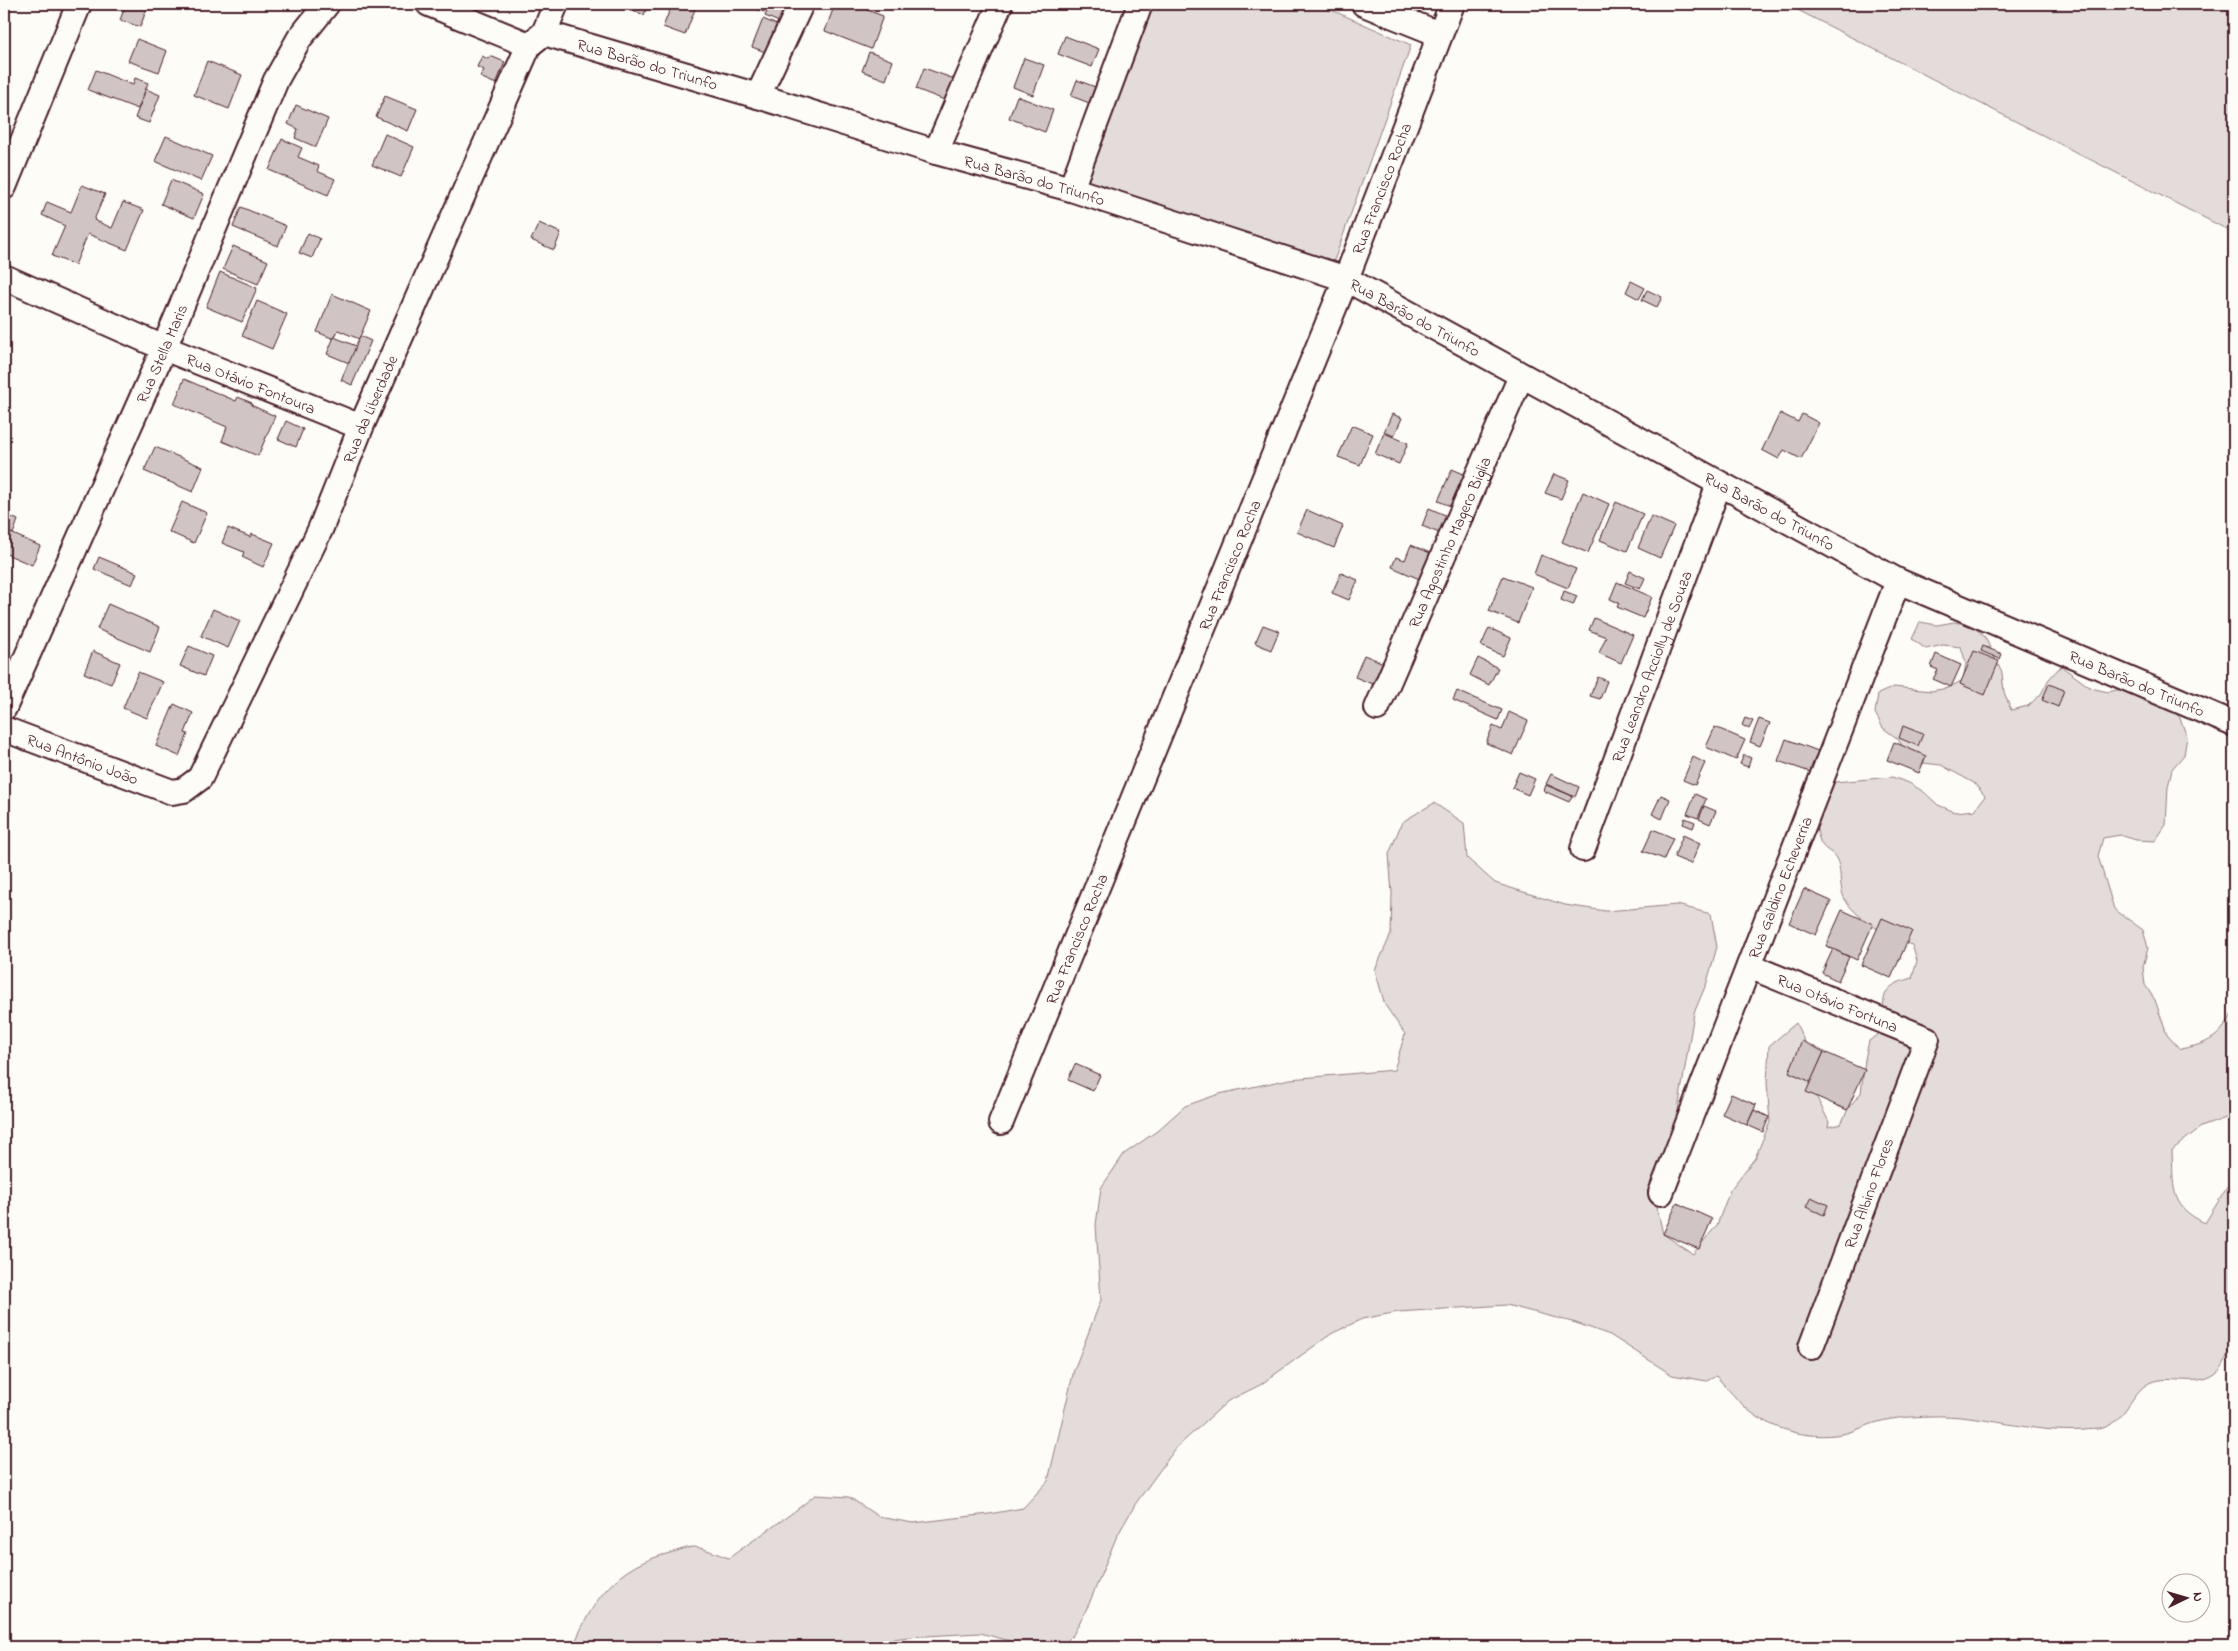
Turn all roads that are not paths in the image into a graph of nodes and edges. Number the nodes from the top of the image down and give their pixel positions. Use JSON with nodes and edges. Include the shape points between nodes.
{"nodes":[{"id":1,"x":79,"y":4,"type":"edge"},
{"id":2,"x":327,"y":4,"type":"edge"},
{"id":3,"x":429,"y":4,"type":"edge"},
{"id":4,"x":556,"y":4,"type":"edge"},
{"id":5,"x":801,"y":4,"type":"edge"},
{"id":6,"x":1000,"y":4,"type":"edge"},
{"id":7,"x":1140,"y":4,"type":"edge"},
{"id":8,"x":1364,"y":4,"type":"edge"},
{"id":9,"x":1452,"y":4,"type":"edge"},
{"id":10,"x":1439,"y":34,"type":"junction"},
{"id":11,"x":537,"y":39,"type":"junction"},
{"id":12,"x":758,"y":96,"type":"junction"},
{"id":13,"x":936,"y":152,"type":"junction"},
{"id":14,"x":4,"y":187,"type":"edge"},
{"id":15,"x":1071,"y":189,"type":"junction"},
{"id":16,"x":4,"y":277,"type":"edge"},
{"id":17,"x":1346,"y":279,"type":"junction"},
{"id":18,"x":164,"y":348,"type":"junction"},
{"id":19,"x":1521,"y":376,"type":"junction"},
{"id":20,"x":362,"y":428,"type":"junction"},
{"id":21,"x":1719,"y":484,"type":"junction"},
{"id":22,"x":1898,"y":581,"type":"junction"},
{"id":23,"x":4,"y":708,"type":"edge"},
{"id":24,"x":1377,"y":708,"type":"dead end"},
{"id":25,"x":2234,"y":724,"type":"edge"},
{"id":26,"x":4,"y":729,"type":"edge"},
{"id":27,"x":161,"y":789,"type":"joint"},
{"id":28,"x":1583,"y":849,"type":"dead end"},
{"id":29,"x":1749,"y":966,"type":"junction"},
{"id":30,"x":1927,"y":1039,"type":"joint"},
{"id":31,"x":1001,"y":1122,"type":"dead end"},
{"id":32,"x":1661,"y":1194,"type":"dead end"},
{"id":33,"x":1811,"y":1347,"type":"dead end"}],
"edges":[{"from":1,"to":14,"type":"street"},
{"from":2,"to":18,"type":"street","name":"Rua Stella Maris","via":[[299,39],[276,80]]},
{"from":3,"to":11,"type":"street","name":"Rua Barão do Triunfo"},
{"from":4,"to":11,"type":"street","name":"Rua da Liberdade"},
{"from":5,"to":12,"type":"street"},
{"from":6,"to":13,"type":"street"},
{"from":7,"to":15,"type":"street"},
{"from":8,"to":10,"type":"street"},
{"from":9,"to":10,"type":"street","name":"Rua Francisco Rocha"},
{"from":10,"to":17,"type":"street","name":"Rua Francisco Rocha"},
{"from":11,"to":12,"type":"street","name":"Rua Barão do Triunfo"},
{"from":11,"to":20,"type":"street","name":"Rua da Liberdade"},
{"from":12,"to":13,"type":"street","name":"Rua Barão do Triunfo"},
{"from":13,"to":15,"type":"street","name":"Rua Barão do Triunfo"},
{"from":15,"to":17,"type":"street","name":"Rua Barão do Triunfo"},
{"from":16,"to":18,"type":"street","name":"Rua Otávio Fontoura"},
{"from":17,"to":19,"type":"street","name":"Rua Barão do Triunfo"},
{"from":17,"to":31,"type":"street","name":"Rua Francisco Rocha"},
{"from":18,"to":20,"type":"street","name":"Rua Otávio Fontoura"},
{"from":18,"to":23,"type":"street","name":"Rua Stella Maris"},
{"from":19,"to":21,"type":"street","name":"Rua Barão do Triunfo"},
{"from":19,"to":24,"type":"street","name":"Rua Agostinho Magero Biglia"},
{"from":20,"to":27,"type":"street","name":"Rua da Liberdade","via":[[320,530],[200,778],[184,790],[172,792]]},
{"from":21,"to":22,"type":"street","name":"Rua Barão do Triunfo"},
{"from":21,"to":28,"type":"street","name":"Rua Leandro Acciolly de Souza"},
{"from":22,"to":25,"type":"street","name":"Rua Barão do Triunfo"},
{"from":22,"to":29,"type":"street","name":"Rua Galdino Echeverria"},
{"from":26,"to":27,"type":"street","name":"Rua Antônio João"},
{"from":29,"to":30,"type":"street","name":"Rua Otávio Fortuna"},
{"from":29,"to":32,"type":"street","name":"Rua Galdino Echeverria"},
{"from":30,"to":33,"type":"street","name":"Rua Albino Flores"}]}
